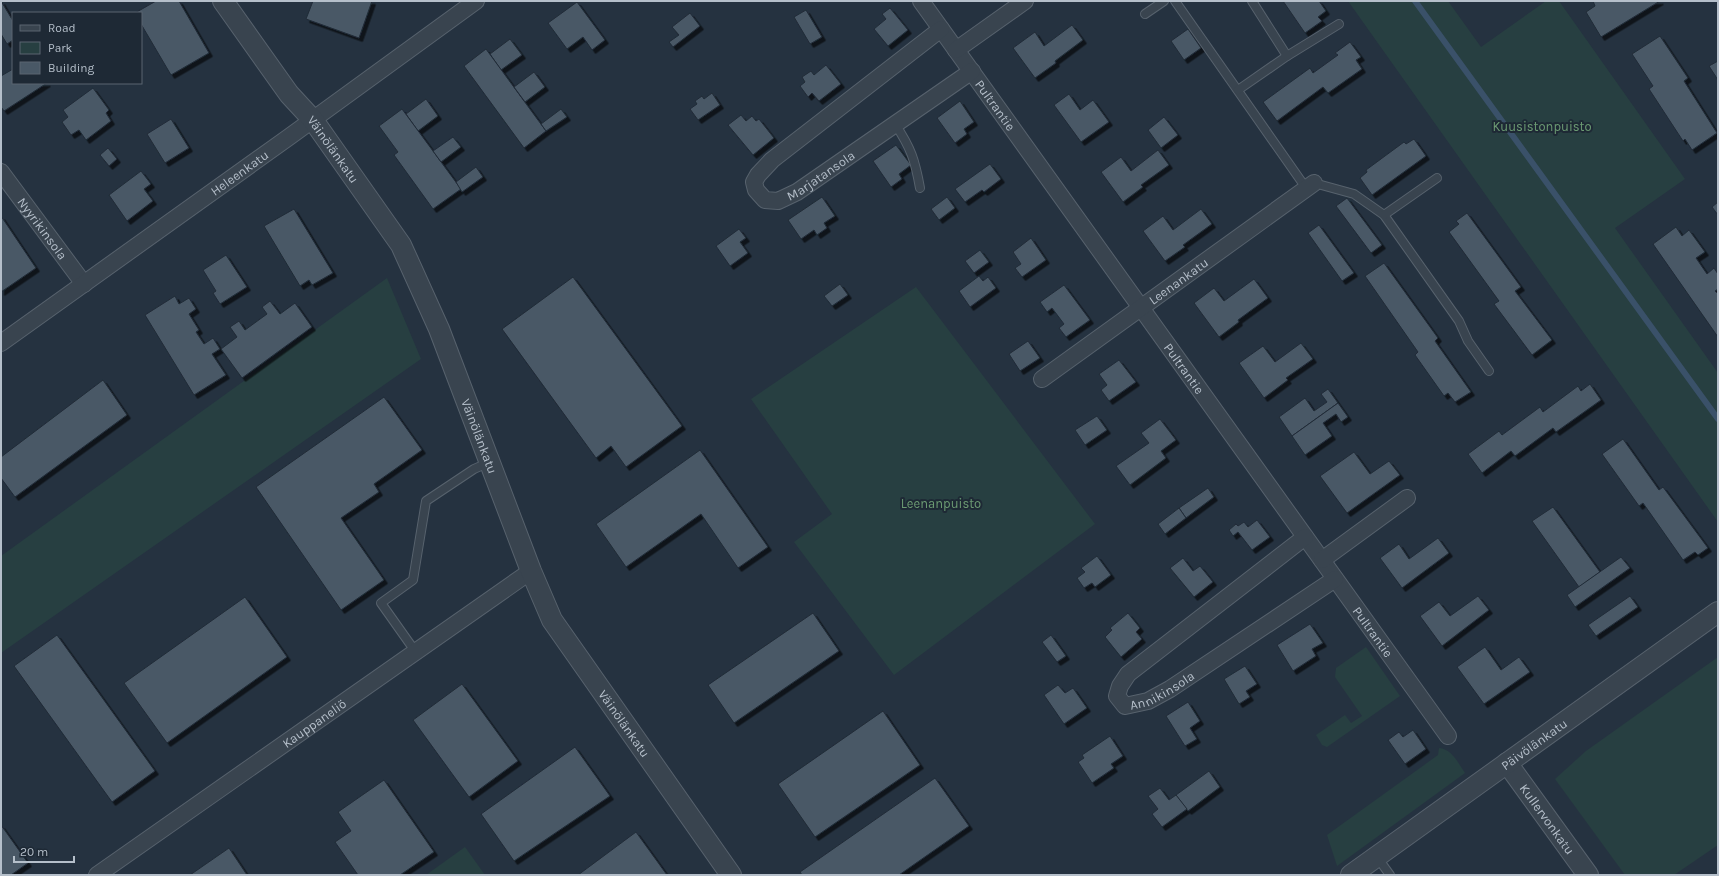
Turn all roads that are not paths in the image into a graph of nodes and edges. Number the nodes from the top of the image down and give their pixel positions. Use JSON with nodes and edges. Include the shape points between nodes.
{"nodes":[{"id":1,"x":223,"y":1,"type":"edge"},
{"id":2,"x":476,"y":1,"type":"edge"},
{"id":3,"x":922,"y":1,"type":"edge"},
{"id":4,"x":1025,"y":1,"type":"edge"},
{"id":5,"x":1164,"y":1,"type":"edge"},
{"id":6,"x":1175,"y":1,"type":"edge"},
{"id":7,"x":1252,"y":1,"type":"edge"},
{"id":8,"x":1145,"y":14,"type":"dead end"},
{"id":9,"x":1339,"y":24,"type":"dead end"},
{"id":10,"x":941,"y":29,"type":"junction"},
{"id":11,"x":956,"y":50,"type":"junction"},
{"id":12,"x":1287,"y":56,"type":"junction"},
{"id":13,"x":972,"y":71,"type":"junction"},
{"id":14,"x":1238,"y":90,"type":"junction"},
{"id":15,"x":313,"y":120,"type":"junction"},
{"id":16,"x":895,"y":124,"type":"junction"},
{"id":17,"x":1,"y":172,"type":"edge"},
{"id":18,"x":1437,"y":178,"type":"dead end"},
{"id":19,"x":1310,"y":185,"type":"junction"},
{"id":20,"x":920,"y":188,"type":"dead end"},
{"id":21,"x":1384,"y":215,"type":"junction"},
{"id":22,"x":84,"y":284,"type":"junction"},
{"id":23,"x":1141,"y":307,"type":"junction"},
{"id":24,"x":1,"y":343,"type":"edge"},
{"id":25,"x":1489,"y":371,"type":"dead end"},
{"id":26,"x":1042,"y":379,"type":"dead end"},
{"id":27,"x":490,"y":462,"type":"junction"},
{"id":28,"x":1407,"y":498,"type":"dead end"},
{"id":29,"x":1305,"y":537,"type":"junction"},
{"id":30,"x":1322,"y":560,"type":"junction"},
{"id":31,"x":531,"y":571,"type":"junction"},
{"id":32,"x":1335,"y":579,"type":"junction"},
{"id":33,"x":1718,"y":612,"type":"edge"},
{"id":34,"x":415,"y":651,"type":"junction"},
{"id":35,"x":1448,"y":736,"type":"dead end"},
{"id":36,"x":1507,"y":763,"type":"junction"},
{"id":37,"x":1377,"y":856,"type":"junction"},
{"id":38,"x":97,"y":875,"type":"edge"},
{"id":39,"x":731,"y":875,"type":"edge"},
{"id":40,"x":1351,"y":875,"type":"edge"},
{"id":41,"x":1390,"y":875,"type":"edge"},
{"id":42,"x":1588,"y":875,"type":"edge"}],
"edges":[{"from":1,"to":15,"type":"street","name":"Väinölänkatu","via":[[290,94]]},
{"from":2,"to":15,"type":"street","name":"Heleenkatu"},
{"from":3,"to":10,"type":"street","name":"Pultrantie"},
{"from":4,"to":11,"type":"street"},
{"from":5,"to":8,"type":"lane"},
{"from":6,"to":14,"type":"lane"},
{"from":7,"to":12,"type":"lane"},
{"from":9,"to":12,"type":"lane"},
{"from":10,"to":11,"type":"street","name":"Pultrantie"},
{"from":10,"to":16,"type":"street","name":"Marjatansola","via":[[772,160],[754,182],[756,190],[765,200],[778,201],[797,192]]},
{"from":11,"to":13,"type":"street","name":"Pultrantie"},
{"from":12,"to":14,"type":"lane"},
{"from":13,"to":16,"type":"street","name":"Marjatansola"},
{"from":13,"to":23,"type":"street","name":"Pultrantie"},
{"from":14,"to":19,"type":"lane"},
{"from":15,"to":22,"type":"street","name":"Heleenkatu"},
{"from":15,"to":27,"type":"street","name":"Väinölänkatu","via":[[400,245],[439,330]]},
{"from":16,"to":20,"type":"lane","via":[[916,162]]},
{"from":17,"to":22,"type":"street","name":"Nyyrikinsola"},
{"from":18,"to":21,"type":"lane"},
{"from":19,"to":21,"type":"lane","via":[[1354,194]]},
{"from":19,"to":23,"type":"street","name":"Leenankatu"},
{"from":21,"to":25,"type":"lane","via":[[1459,321],[1468,341]]},
{"from":22,"to":24,"type":"street","name":"Heleenkatu"},
{"from":23,"to":26,"type":"street","name":"Leenankatu"},
{"from":23,"to":29,"type":"street","name":"Pultrantie"},
{"from":27,"to":31,"type":"street","name":"Väinölänkatu"},
{"from":27,"to":34,"type":"lane","via":[[474,469],[426,501],[413,580],[381,603]]},
{"from":28,"to":30,"type":"street"},
{"from":29,"to":30,"type":"street","name":"Pultrantie"},
{"from":29,"to":32,"type":"street","name":"Annikinsola","via":[[1128,674],[1117,696],[1125,706],[1148,701]]},
{"from":30,"to":32,"type":"street","name":"Pultrantie"},
{"from":31,"to":34,"type":"street","name":"Kauppaneliö"},
{"from":31,"to":39,"type":"street","name":"Väinölänkatu","via":[[552,620]]},
{"from":32,"to":35,"type":"street","name":"Pultrantie"},
{"from":33,"to":36,"type":"street","name":"Päivölänkatu"},
{"from":34,"to":38,"type":"street","name":"Kauppaneliö"},
{"from":36,"to":37,"type":"street","name":"Päivölänkatu"},
{"from":36,"to":42,"type":"street","name":"Kullervonkatu"},
{"from":37,"to":40,"type":"street","name":"Päivölänkatu"},
{"from":37,"to":41,"type":"lane"}]}
